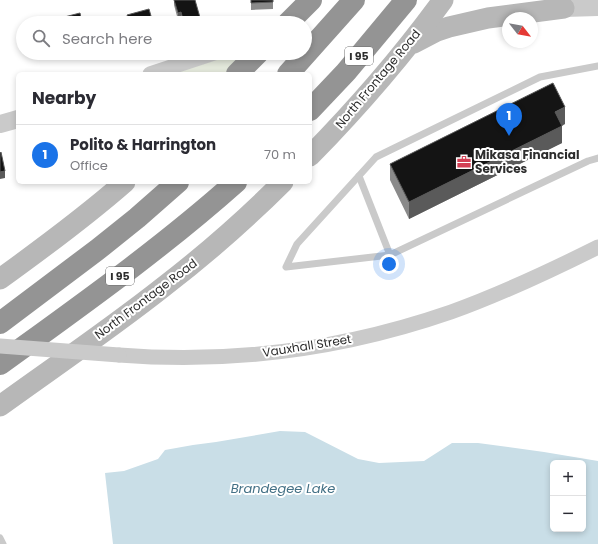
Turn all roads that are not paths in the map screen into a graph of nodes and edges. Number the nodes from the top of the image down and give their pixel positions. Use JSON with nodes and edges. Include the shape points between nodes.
{"nodes":[{"id":1,"x":311,"y":0,"type":"edge"},
{"id":2,"x":354,"y":0,"type":"edge"},
{"id":3,"x":406,"y":0,"type":"edge"},
{"id":4,"x":443,"y":0,"type":"edge"},
{"id":5,"x":556,"y":4,"type":"edge"},
{"id":6,"x":598,"y":7,"type":"edge"},
{"id":7,"x":295,"y":16,"type":"edge"},
{"id":8,"x":312,"y":47,"type":"edge"},
{"id":9,"x":406,"y":48,"type":"junction"},
{"id":10,"x":193,"y":60,"type":"edge"},
{"id":11,"x":251,"y":60,"type":"edge"},
{"id":12,"x":300,"y":60,"type":"edge"},
{"id":13,"x":598,"y":66,"type":"edge"},
{"id":14,"x":156,"y":72,"type":"edge"},
{"id":15,"x":239,"y":72,"type":"edge"},
{"id":16,"x":290,"y":72,"type":"edge"},
{"id":17,"x":312,"y":108,"type":"edge"},
{"id":18,"x":16,"y":120,"type":"edge"},
{"id":19,"x":0,"y":124,"type":"edge"},
{"id":20,"x":312,"y":154,"type":"edge"},
{"id":21,"x":598,"y":158,"type":"edge"},
{"id":22,"x":359,"y":176,"type":"junction"},
{"id":23,"x":123,"y":184,"type":"edge"},
{"id":24,"x":176,"y":184,"type":"edge"},
{"id":25,"x":234,"y":184,"type":"edge"},
{"id":26,"x":281,"y":184,"type":"edge"},
{"id":27,"x":598,"y":247,"type":"edge"},
{"id":28,"x":390,"y":255,"type":"junction"},
{"id":29,"x":0,"y":279,"type":"edge"},
{"id":30,"x":0,"y":323,"type":"edge"},
{"id":31,"x":0,"y":346,"type":"edge"},
{"id":32,"x":0,"y":364,"type":"edge"},
{"id":33,"x":0,"y":406,"type":"edge"},
{"id":34,"x":0,"y":538,"type":"edge"},
{"id":35,"x":3,"y":544,"type":"edge"}],
"edges":[{"from":1,"to":7,"type":"highway"},
{"from":2,"to":8,"type":"highway"},
{"from":3,"to":17,"type":"highway","number":"I 95","via":[[346,72]]},
{"from":4,"to":9,"type":"main road","name":"North Frontage Road"},
{"from":5,"to":6,"type":"street"},
{"from":5,"to":9,"type":"main road","via":[[449,27],[426,36]]},
{"from":9,"to":20,"type":"main road","name":"North Frontage Road"},
{"from":10,"to":14,"type":"street"},
{"from":11,"to":15,"type":"highway"},
{"from":12,"to":16,"type":"highway"},
{"from":13,"to":22,"type":"lane","via":[[540,77],[376,157]]},
{"from":18,"to":19,"type":"street"},
{"from":21,"to":28,"type":"lane"},
{"from":22,"to":28,"type":"lane"},
{"from":22,"to":28,"type":"lane","via":[[297,244],[286,267]]},
{"from":23,"to":29,"type":"main road","via":[[75,224]]},
{"from":24,"to":30,"type":"highway","via":[[97,250]]},
{"from":25,"to":32,"type":"highway","number":"I 95","via":[[131,268]]},
{"from":26,"to":33,"type":"main road","name":"North Frontage Road","via":[[173,280]]},
{"from":27,"to":31,"type":"street","name":"Vauxhall Street","bridge":true,"via":[[475,303],[417,323],[298,350],[235,356],[168,357]]},
{"from":34,"to":35,"type":"lane"}]}
